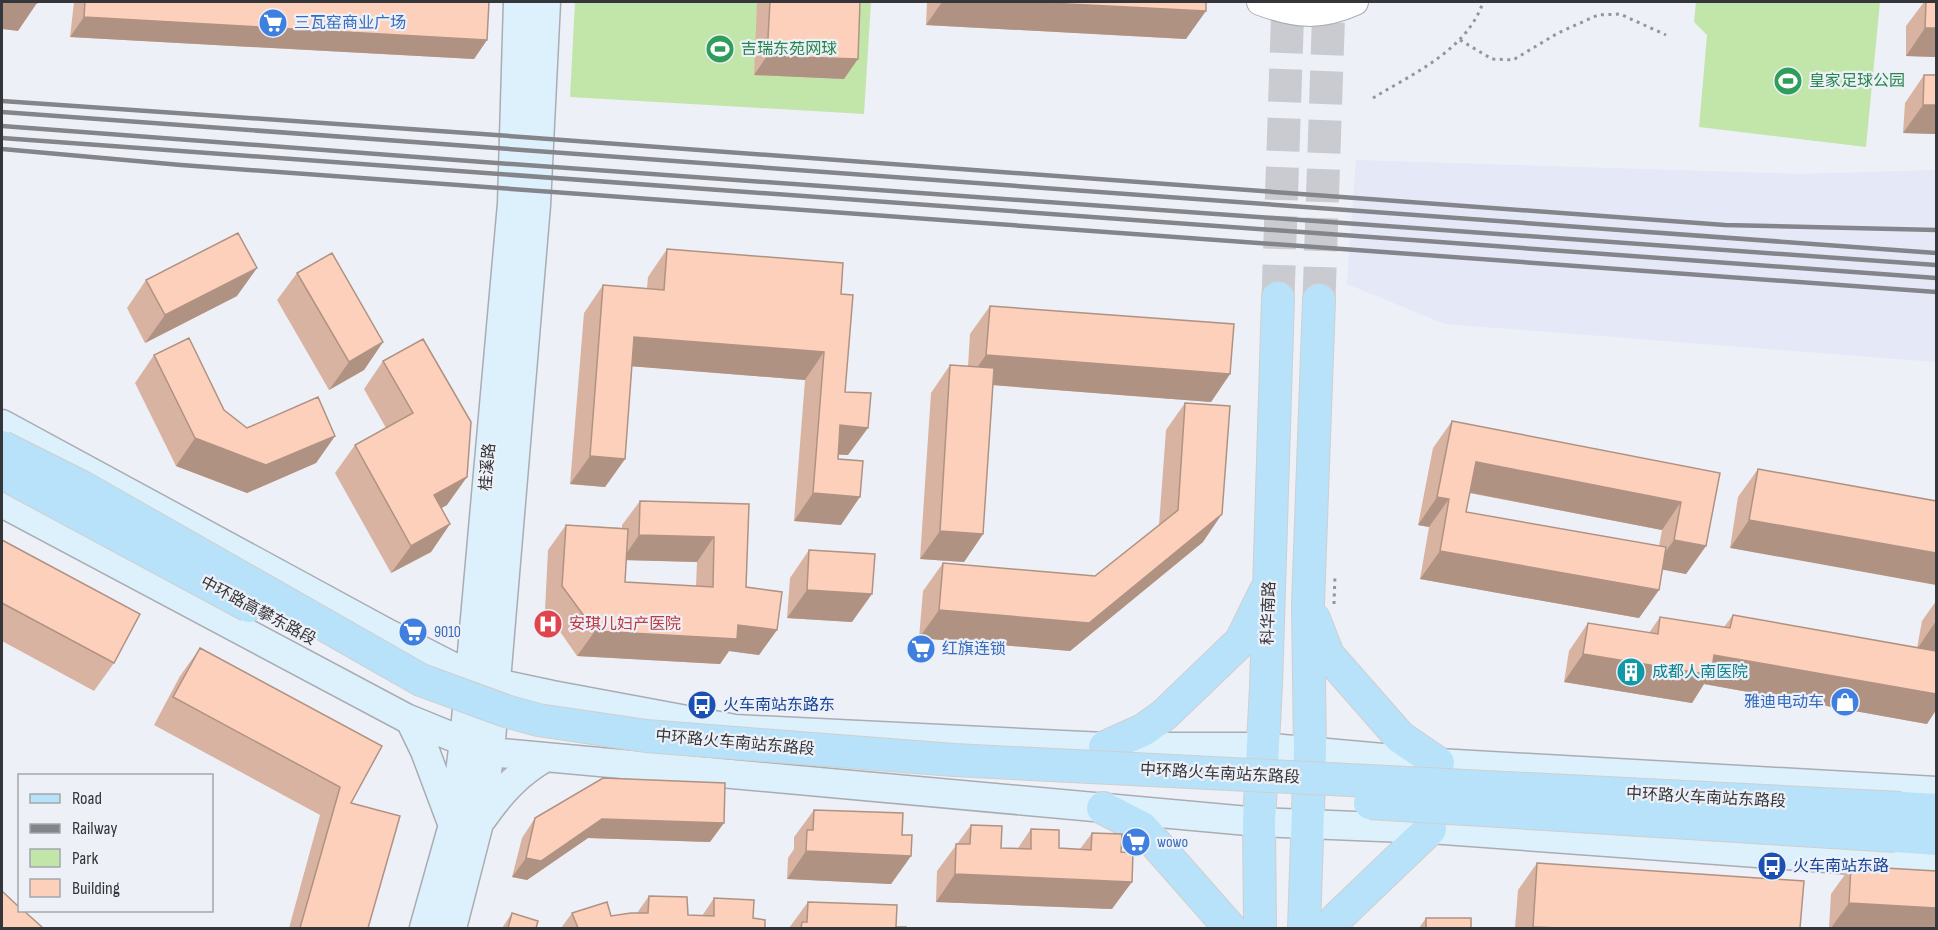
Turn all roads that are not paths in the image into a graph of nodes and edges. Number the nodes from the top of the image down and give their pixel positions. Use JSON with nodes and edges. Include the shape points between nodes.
{"nodes":[{"id":1,"x":518,"y":2,"type":"edge"},
{"id":2,"x":546,"y":2,"type":"edge"},
{"id":3,"x":1260,"y":2,"type":"edge"},
{"id":4,"x":1355,"y":2,"type":"edge"},
{"id":5,"x":1278,"y":298,"type":"tunnel mouth"},
{"id":6,"x":1319,"y":300,"type":"tunnel mouth"},
{"id":7,"x":2,"y":424,"type":"edge"},
{"id":8,"x":2,"y":447,"type":"edge"},
{"id":9,"x":2,"y":473,"type":"edge"},
{"id":10,"x":2,"y":503,"type":"edge"},
{"id":11,"x":1270,"y":580,"type":"junction"},
{"id":12,"x":1308,"y":604,"type":"junction"},
{"id":13,"x":469,"y":675,"type":"junction"},
{"id":14,"x":508,"y":710,"type":"junction"},
{"id":15,"x":410,"y":720,"type":"junction"},
{"id":16,"x":464,"y":742,"type":"junction"},
{"id":17,"x":1105,"y":747,"type":"junction"},
{"id":18,"x":1262,"y":747,"type":"junction"},
{"id":19,"x":1310,"y":751,"type":"junction"},
{"id":20,"x":490,"y":752,"type":"junction"},
{"id":21,"x":546,"y":758,"type":"junction"},
{"id":22,"x":1438,"y":763,"type":"junction"},
{"id":23,"x":1936,"y":791,"type":"edge"},
{"id":24,"x":1103,"y":808,"type":"junction"},
{"id":25,"x":1936,"y":810,"type":"edge"},
{"id":26,"x":1259,"y":822,"type":"junction"},
{"id":27,"x":1899,"y":822,"type":"junction"},
{"id":28,"x":1307,"y":823,"type":"junction"},
{"id":29,"x":466,"y":824,"type":"junction"},
{"id":30,"x":1430,"y":829,"type":"junction"},
{"id":31,"x":1936,"y":839,"type":"edge"},
{"id":32,"x":1936,"y":866,"type":"edge"},
{"id":33,"x":424,"y":928,"type":"edge"},
{"id":34,"x":452,"y":928,"type":"edge"},
{"id":35,"x":1230,"y":928,"type":"edge"},
{"id":36,"x":1260,"y":928,"type":"edge"},
{"id":37,"x":1304,"y":928,"type":"edge"},
{"id":38,"x":1329,"y":928,"type":"edge"}],
"edges":[{"from":1,"to":13,"type":"main road","name":"桂溪路","via":[[512,204]]},
{"from":2,"to":14,"type":"main road","name":"桂溪路"},
{"from":3,"to":4,"type":"street","via":[[1287,12],[1319,13]]},
{"from":5,"to":11,"type":"main road","name":"科华南路"},
{"from":6,"to":12,"type":"main road"},
{"from":7,"to":13,"type":"main road"},
{"from":8,"to":14,"type":"main road","name":"中环路高攀东路段","bridge":true,"via":[[82,487],[421,680]]},
{"from":9,"to":14,"type":"main road","name":"中环路高攀东路段","bridge":true,"via":[[448,712]]},
{"from":10,"to":15,"type":"main road"},
{"from":11,"to":17,"type":"main road","via":[[1241,641],[1164,715],[1143,730]]},
{"from":11,"to":18,"type":"main road","name":"科华南路"},
{"from":12,"to":19,"type":"main road"},
{"from":12,"to":22,"type":"main road","via":[[1328,655],[1400,737]]},
{"from":13,"to":14,"type":"main road"},
{"from":13,"to":16,"type":"main road","name":"桂溪路"},
{"from":14,"to":17,"type":"main road","via":[[735,729]]},
{"from":14,"to":20,"type":"main road","name":"桂溪路"},
{"from":14,"to":27,"type":"main road","name":"中环路火车南站东路段","bridge":true,"via":[[538,720],[646,736]]},
{"from":15,"to":16,"type":"main road"},
{"from":15,"to":29,"type":"main road"},
{"from":16,"to":20,"type":"main road"},
{"from":16,"to":29,"type":"main road","name":"桂溪路"},
{"from":17,"to":18,"type":"main road"},
{"from":18,"to":19,"type":"main road"},
{"from":18,"to":26,"type":"main road","name":"科华南路"},
{"from":19,"to":22,"type":"main road"},
{"from":19,"to":28,"type":"main road"},
{"from":20,"to":21,"type":"main road"},
{"from":20,"to":29,"type":"main road","name":"桂溪路"},
{"from":21,"to":24,"type":"main road"},
{"from":21,"to":29,"type":"main road","via":[[527,769]]},
{"from":22,"to":23,"type":"main road"},
{"from":24,"to":26,"type":"main road"},
{"from":24,"to":35,"type":"main road","via":[[1142,828]]},
{"from":25,"to":27,"type":"main road","name":"中环路火车南站东路段"},
{"from":26,"to":28,"type":"main road"},
{"from":26,"to":36,"type":"main road","name":"科华南路"},
{"from":27,"to":31,"type":"main road","name":"中环路火车南站东路段"},
{"from":28,"to":30,"type":"main road"},
{"from":28,"to":37,"type":"main road"},
{"from":29,"to":33,"type":"main road","name":"桂溪路"},
{"from":29,"to":34,"type":"main road","name":"桂溪路"},
{"from":30,"to":32,"type":"main road"},
{"from":30,"to":38,"type":"main road"}]}
